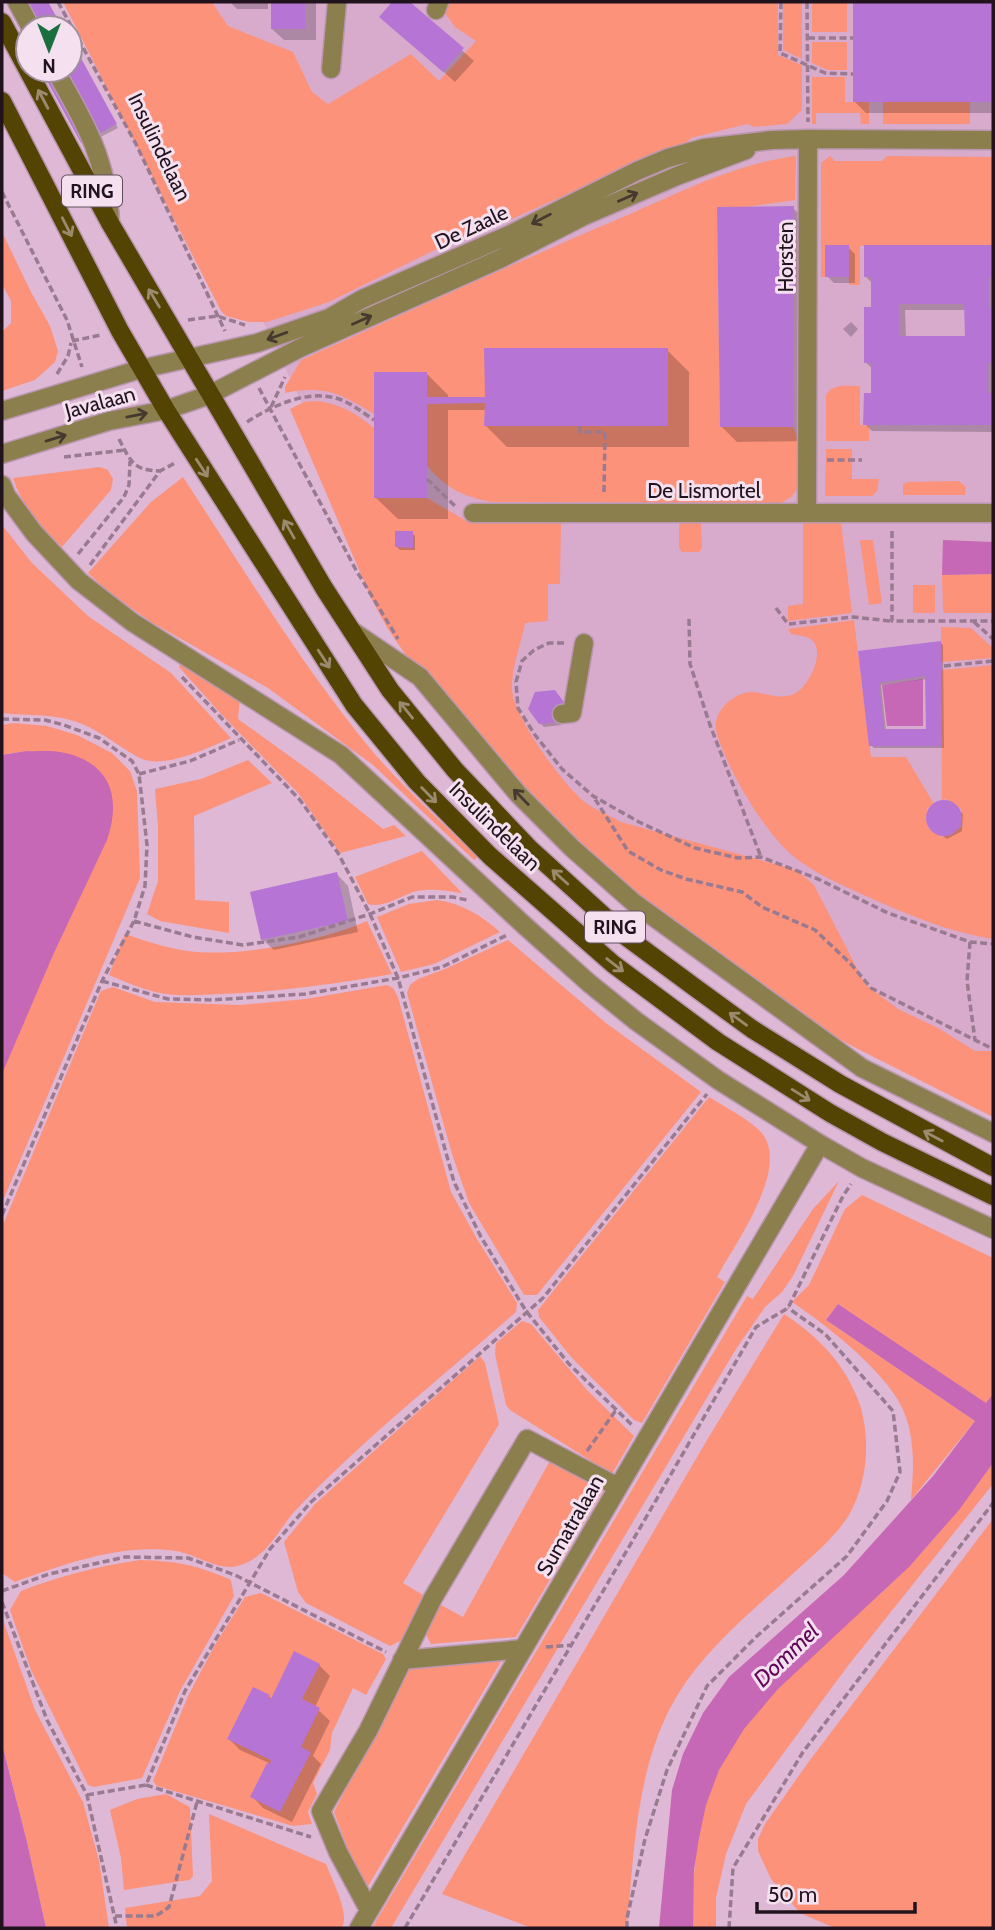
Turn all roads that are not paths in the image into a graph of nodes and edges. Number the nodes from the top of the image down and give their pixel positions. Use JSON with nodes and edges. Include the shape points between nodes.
{"nodes":[{"id":1,"x":337,"y":2,"type":"edge"},
{"id":2,"x":2,"y":22,"type":"edge"},
{"id":3,"x":331,"y":69,"type":"dead end"},
{"id":4,"x":63,"y":84,"type":"edge"},
{"id":5,"x":2,"y":101,"type":"edge"},
{"id":6,"x":808,"y":139,"type":"junction"},
{"id":7,"x":772,"y":140,"type":"junction"},
{"id":8,"x":993,"y":140,"type":"edge"},
{"id":9,"x":110,"y":223,"type":"junction"},
{"id":10,"x":188,"y":357,"type":"junction"},
{"id":11,"x":141,"y":369,"type":"junction"},
{"id":12,"x":209,"y":395,"type":"junction"},
{"id":13,"x":166,"y":410,"type":"junction"},
{"id":14,"x":2,"y":411,"type":"edge"},
{"id":15,"x":2,"y":454,"type":"edge"},
{"id":16,"x":2,"y":485,"type":"edge"},
{"id":17,"x":474,"y":513,"type":"road end"},
{"id":18,"x":807,"y":513,"type":"junction"},
{"id":19,"x":993,"y":513,"type":"edge"},
{"id":20,"x":349,"y":629,"type":"junction"},
{"id":21,"x":584,"y":643,"type":"dead end"},
{"id":22,"x":562,"y":714,"type":"dead end"},
{"id":23,"x":993,"y":1133,"type":"edge"},
{"id":24,"x":820,"y":1144,"type":"junction"},
{"id":25,"x":993,"y":1167,"type":"edge"},
{"id":26,"x":993,"y":1196,"type":"edge"},
{"id":27,"x":993,"y":1229,"type":"edge"},
{"id":28,"x":618,"y":1487,"type":"junction"},
{"id":29,"x":523,"y":1649,"type":"junction"},
{"id":30,"x":402,"y":1660,"type":"junction"},
{"id":31,"x":369,"y":1910,"type":"junction"},
{"id":32,"x":359,"y":1928,"type":"edge"}],
"edges":[{"from":1,"to":3,"type":"street"},
{"from":9,"to":2,"type":"main road","name":"Insulindelaan","number":"RING","one_way":true},
{"from":4,"to":9,"type":"street","via":[[86,123],[100,162]]},
{"from":5,"to":11,"type":"main road","name":"Insulindelaan","number":"RING","one_way":true},
{"from":6,"to":7,"type":"street","name":"De Zaale"},
{"from":6,"to":8,"type":"street","name":"De Zaale"},
{"from":6,"to":18,"type":"street","name":"Horsten"},
{"from":7,"to":10,"type":"street","name":"De Zaale","one_way":true,"via":[[704,148],[668,158],[329,318],[257,343]]},
{"from":12,"to":7,"type":"street","name":"De Zaale","one_way":true,"via":[[584,216]]},
{"from":10,"to":9,"type":"main road","name":"Insulindelaan","number":"RING","one_way":true},
{"from":10,"to":11,"type":"street","name":"Javalaan"},
{"from":10,"to":12,"type":"main road","name":"Insulindelaan","number":"RING"},
{"from":11,"to":13,"type":"main road","name":"Insulindelaan","number":"RING"},
{"from":11,"to":14,"type":"street","name":"Javalaan"},
{"from":12,"to":13,"type":"street","name":"Javalaan"},
{"from":20,"to":12,"type":"main road","name":"Insulindelaan","number":"RING","one_way":true},
{"from":15,"to":13,"type":"street","name":"Javalaan","one_way":true,"via":[[109,421]]},
{"from":13,"to":26,"type":"main road","name":"Insulindelaan","number":"RING","one_way":true,"via":[[354,705],[417,782],[490,856],[613,964],[718,1042],[830,1113]]},
{"from":16,"to":24,"type":"street","via":[[34,533],[72,574],[132,622],[341,755],[525,926],[636,1021]]},
{"from":17,"to":18,"type":"street","name":"De Lismortel"},
{"from":18,"to":19,"type":"street","name":"De Lismortel"},
{"from":23,"to":20,"type":"street","name":"Insulindelaan","one_way":true,"via":[[862,1068],[633,902],[518,794],[420,677]]},
{"from":25,"to":20,"type":"main road","name":"Insulindelaan","number":"RING","one_way":true,"via":[[795,1057],[628,938],[530,849],[455,770],[390,690]]},
{"from":21,"to":22,"type":"street","via":[[572,713]]},
{"from":24,"to":27,"type":"street"},
{"from":24,"to":28,"type":"street","name":"Sumatralaan"},
{"from":28,"to":29,"type":"street","name":"Sumatralaan"},
{"from":28,"to":30,"type":"street","via":[[527,1439],[433,1598]]},
{"from":29,"to":30,"type":"street"},
{"from":29,"to":31,"type":"street","name":"Sumatralaan"},
{"from":30,"to":31,"type":"street","via":[[368,1731],[321,1811]]},
{"from":31,"to":32,"type":"street","name":"Sumatralaan"}]}
